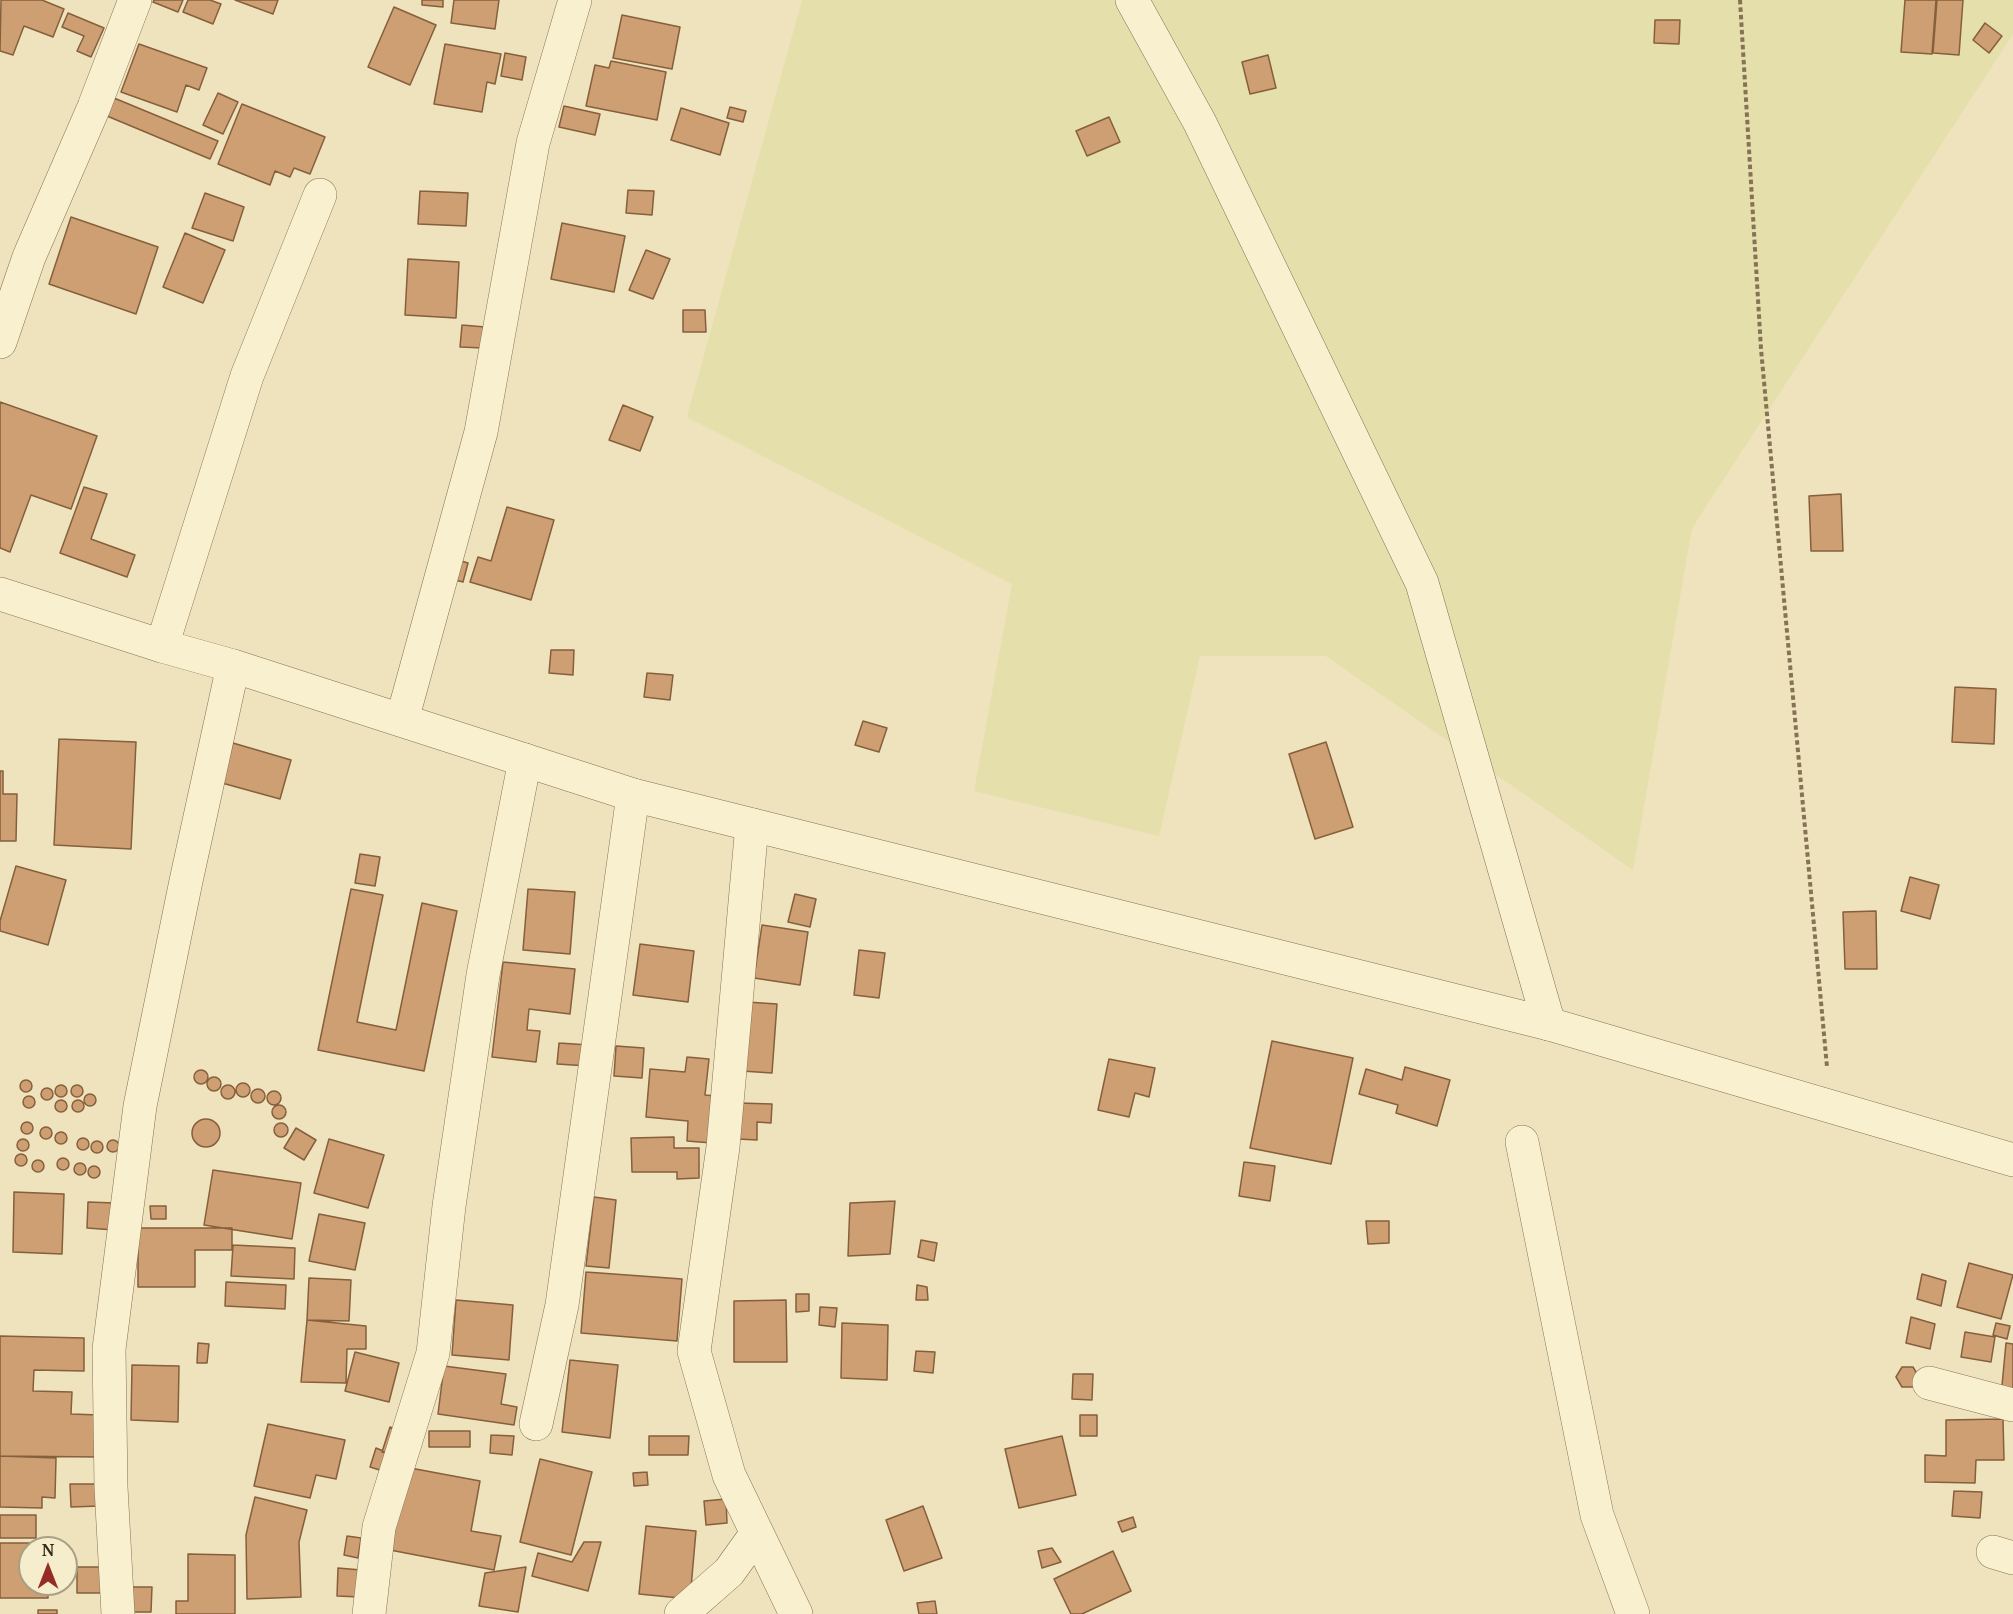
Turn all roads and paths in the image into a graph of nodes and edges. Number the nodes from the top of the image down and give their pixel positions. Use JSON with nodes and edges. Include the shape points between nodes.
{"nodes":[{"id":1,"x":135,"y":0,"type":"edge"},
{"id":2,"x":575,"y":0,"type":"edge"},
{"id":3,"x":1132,"y":0,"type":"edge"},
{"id":4,"x":1740,"y":0,"type":"edge"},
{"id":5,"x":320,"y":195,"type":"dead end"},
{"id":6,"x":0,"y":342,"type":"edge"},
{"id":7,"x":0,"y":594,"type":"edge"},
{"id":8,"x":162,"y":646,"type":"junction"},
{"id":9,"x":233,"y":666,"type":"junction"},
{"id":10,"x":402,"y":720,"type":"junction"},
{"id":11,"x":525,"y":760,"type":"junction"},
{"id":12,"x":633,"y":795,"type":"junction"},
{"id":13,"x":752,"y":825,"type":"junction"},
{"id":14,"x":1549,"y":1024,"type":"junction"},
{"id":15,"x":1830,"y":1107,"type":"junction"},
{"id":16,"x":1522,"y":1142,"type":"dead end"},
{"id":17,"x":2013,"y":1160,"type":"edge"},
{"id":18,"x":1929,"y":1383,"type":"dead end"},
{"id":19,"x":2013,"y":1405,"type":"edge"},
{"id":20,"x":537,"y":1424,"type":"dead end"},
{"id":21,"x":757,"y":1533,"type":"junction"},
{"id":22,"x":118,"y":1614,"type":"edge"},
{"id":23,"x":369,"y":1614,"type":"edge"},
{"id":24,"x":681,"y":1614,"type":"edge"},
{"id":25,"x":796,"y":1614,"type":"edge"},
{"id":26,"x":1633,"y":1614,"type":"edge"}],
"edges":[{"from":1,"to":6,"type":"street","via":[[29,257]]},
{"from":2,"to":10,"type":"street","via":[[533,143],[481,432]]},
{"from":3,"to":14,"type":"street","via":[[1200,123],[1422,583]]},
{"from":4,"to":15,"type":"path","via":[[1761,349]]},
{"from":5,"to":8,"type":"street","via":[[248,376]]},
{"from":7,"to":8,"type":"street"},
{"from":8,"to":9,"type":"street"},
{"from":9,"to":10,"type":"street"},
{"from":9,"to":22,"type":"street","via":[[140,1106],[111,1337],[111,1475]]},
{"from":10,"to":11,"type":"street"},
{"from":11,"to":12,"type":"street"},
{"from":11,"to":23,"type":"street","via":[[483,975],[449,1206],[433,1353],[379,1527]]},
{"from":12,"to":13,"type":"street"},
{"from":12,"to":20,"type":"street","via":[[562,1305]]},
{"from":13,"to":14,"type":"street"},
{"from":13,"to":21,"type":"street","via":[[723,1147],[694,1351],[729,1475]]},
{"from":14,"to":15,"type":"street"},
{"from":15,"to":17,"type":"street"},
{"from":16,"to":26,"type":"street","via":[[1597,1515]]},
{"from":18,"to":19,"type":"street"},
{"from":21,"to":24,"type":"street","via":[[729,1572]]},
{"from":21,"to":25,"type":"street"}]}
